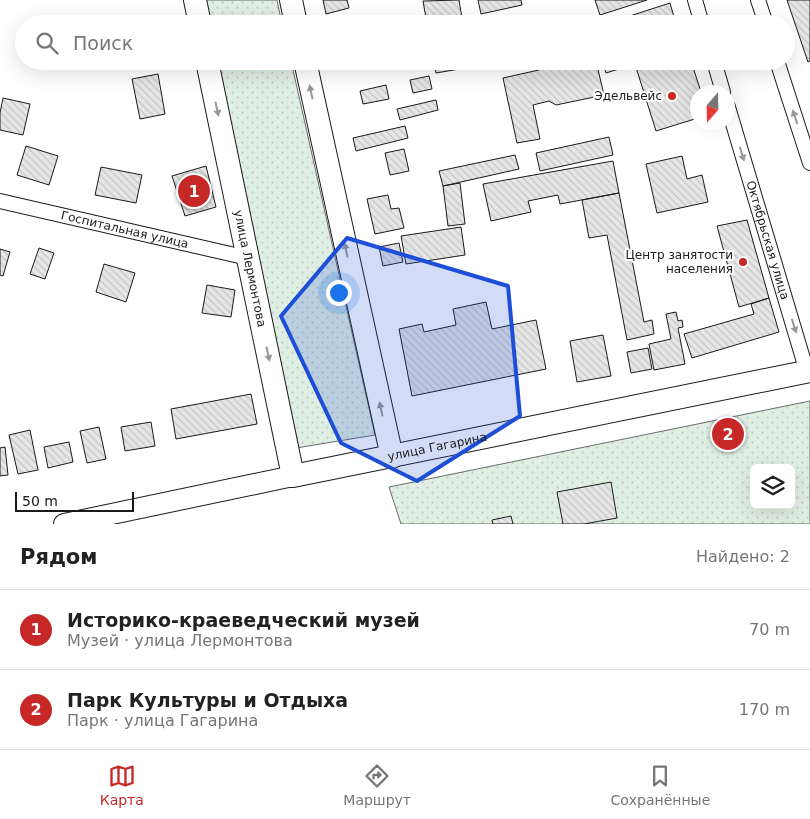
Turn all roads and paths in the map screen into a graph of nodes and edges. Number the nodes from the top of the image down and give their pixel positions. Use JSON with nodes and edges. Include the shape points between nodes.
{"nodes":[{"id":1,"x":195,"y":0,"type":"edge"},
{"id":2,"x":291,"y":0,"type":"edge"},
{"id":3,"x":695,"y":0,"type":"edge"},
{"id":4,"x":758,"y":0,"type":"edge"},
{"id":5,"x":198,"y":15,"type":"edge"},
{"id":6,"x":294,"y":15,"type":"edge"},
{"id":7,"x":699,"y":15,"type":"edge"},
{"id":8,"x":763,"y":15,"type":"edge"},
{"id":9,"x":209,"y":70,"type":"edge"},
{"id":10,"x":307,"y":70,"type":"edge"},
{"id":11,"x":717,"y":70,"type":"edge"},
{"id":12,"x":781,"y":70,"type":"edge"},
{"id":13,"x":721,"y":85,"type":"edge"},
{"id":14,"x":735,"y":130,"type":"edge"},
{"id":15,"x":810,"y":163,"type":"edge"},
{"id":16,"x":0,"y":201,"type":"edge"},
{"id":17,"x":248,"y":258,"type":"junction"},
{"id":18,"x":809,"y":372,"type":"edge"},
{"id":19,"x":392,"y":457,"type":"junction"},
{"id":20,"x":293,"y":476,"type":"junction"},
{"id":21,"x":98,"y":521,"type":"edge"},
{"id":22,"x":64,"y":524,"type":"edge"}],
"edges":[{"from":1,"to":5,"type":"main road"},
{"from":2,"to":6,"type":"main road"},
{"from":3,"to":7,"type":"street"},
{"from":4,"to":8,"type":"street"},
{"from":9,"to":17,"type":"main road","name":"улица Лермонтова","one_way":true},
{"from":19,"to":10,"type":"main road","one_way":true},
{"from":11,"to":13,"type":"street"},
{"from":15,"to":12,"type":"street","one_way":true},
{"from":14,"to":18,"type":"street","name":"Октябрьская улица","one_way":true},
{"from":16,"to":17,"type":"street","name":"Госпитальная улица"},
{"from":17,"to":20,"type":"main road","name":"улица Лермонтова","one_way":true},
{"from":18,"to":19,"type":"main road","name":"улица Гагарина"},
{"from":19,"to":20,"type":"main road","name":"улица Гагарина"},
{"from":20,"to":21,"type":"main road","name":"улица Гагарина"},
{"from":21,"to":22,"type":"main road","name":"улица Гагарина"}]}
